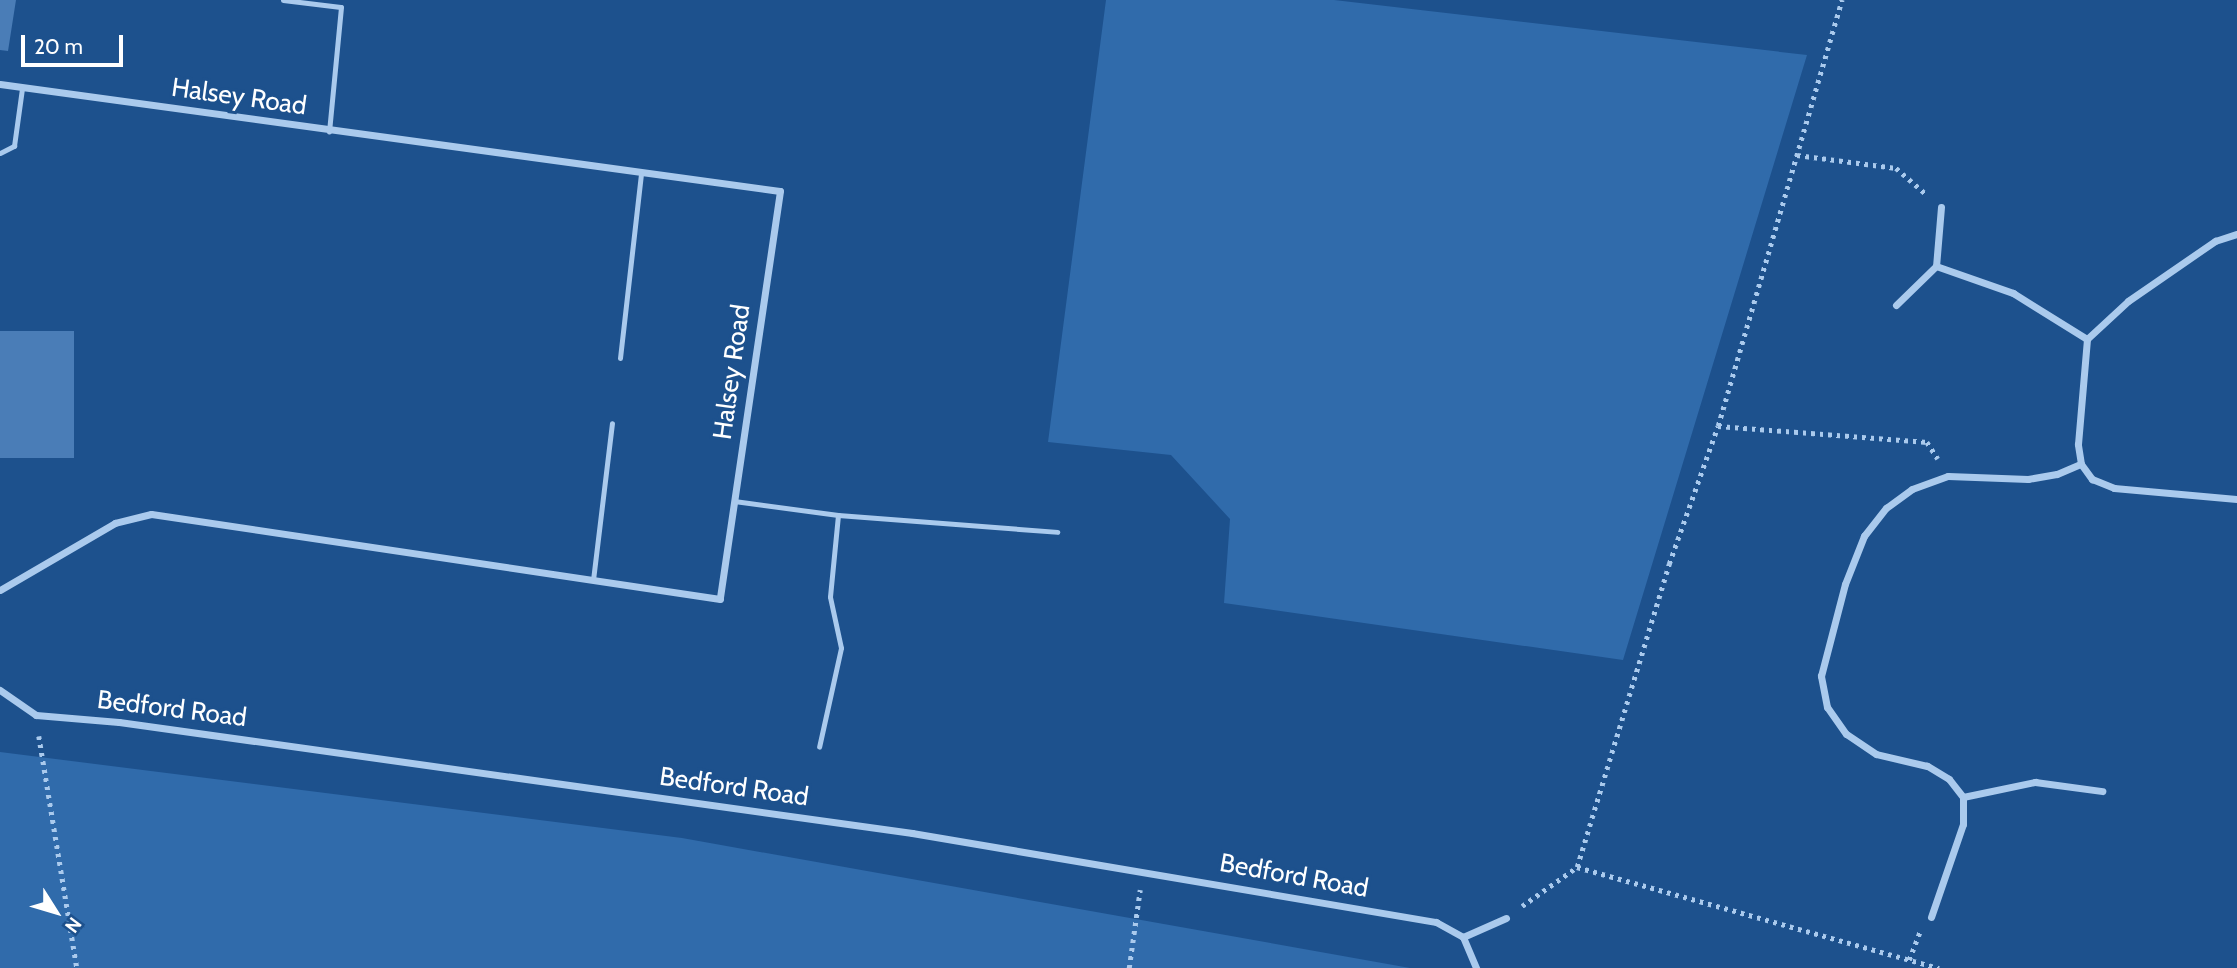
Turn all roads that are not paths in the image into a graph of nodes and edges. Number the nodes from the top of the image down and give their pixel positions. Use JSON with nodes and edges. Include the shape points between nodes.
{"nodes":[{"id":1,"x":283,"y":0,"type":"edge"},
{"id":2,"x":0,"y":84,"type":"edge"},
{"id":3,"x":22,"y":88,"type":"junction"},
{"id":4,"x":329,"y":131,"type":"junction"},
{"id":5,"x":0,"y":153,"type":"edge"},
{"id":6,"x":641,"y":175,"type":"junction"},
{"id":7,"x":1941,"y":207,"type":"road end"},
{"id":8,"x":2237,"y":234,"type":"edge"},
{"id":9,"x":1936,"y":266,"type":"junction"},
{"id":10,"x":1896,"y":305,"type":"dead end"},
{"id":11,"x":2087,"y":340,"type":"junction"},
{"id":12,"x":620,"y":358,"type":"dead end"},
{"id":13,"x":612,"y":423,"type":"dead end"},
{"id":14,"x":2081,"y":464,"type":"junction"},
{"id":15,"x":2237,"y":499,"type":"edge"},
{"id":16,"x":734,"y":501,"type":"junction"},
{"id":17,"x":838,"y":515,"type":"junction"},
{"id":18,"x":1057,"y":532,"type":"dead end"},
{"id":19,"x":593,"y":580,"type":"junction"},
{"id":20,"x":0,"y":590,"type":"edge"},
{"id":21,"x":0,"y":690,"type":"edge"},
{"id":22,"x":819,"y":747,"type":"dead end"},
{"id":23,"x":2102,"y":791,"type":"dead end"},
{"id":24,"x":1964,"y":797,"type":"junction"},
{"id":25,"x":1931,"y":917,"type":"road end"},
{"id":26,"x":1506,"y":918,"type":"road end"},
{"id":27,"x":1463,"y":937,"type":"junction"},
{"id":28,"x":1476,"y":968,"type":"edge"}],
"edges":[{"from":1,"to":4,"type":"lane","via":[[341,6]]},
{"from":2,"to":3,"type":"street","name":"Halsey Road"},
{"from":3,"to":4,"type":"street","name":"Halsey Road"},
{"from":3,"to":5,"type":"lane","via":[[14,146]]},
{"from":4,"to":6,"type":"street","name":"Halsey Road"},
{"from":6,"to":12,"type":"lane"},
{"from":6,"to":16,"type":"street","name":"Halsey Road","via":[[780,191]]},
{"from":7,"to":9,"type":"street"},
{"from":8,"to":11,"type":"street","via":[[2215,241],[2128,301]]},
{"from":9,"to":10,"type":"street"},
{"from":9,"to":11,"type":"street","via":[[2012,293]]},
{"from":11,"to":14,"type":"street","via":[[2078,444]]},
{"from":13,"to":19,"type":"lane"},
{"from":14,"to":15,"type":"street","via":[[2092,479],[2114,488]]},
{"from":14,"to":24,"type":"street","via":[[2028,479],[1948,476],[1912,489],[1886,508],[1864,536],[1845,584],[1821,676],[1827,707],[1846,734],[1876,754],[1927,766],[1949,779]]},
{"from":16,"to":17,"type":"lane"},
{"from":16,"to":19,"type":"street","name":"Halsey Road","via":[[720,599]]},
{"from":17,"to":18,"type":"lane"},
{"from":17,"to":22,"type":"lane","via":[[830,597],[841,648]]},
{"from":19,"to":20,"type":"street","name":"Halsey Road","via":[[151,514],[115,523]]},
{"from":21,"to":27,"type":"street","name":"Bedford Road","via":[[36,715],[119,722],[912,833],[1436,922]]},
{"from":23,"to":24,"type":"street","via":[[2035,782]]},
{"from":24,"to":25,"type":"street","via":[[1963,824]]},
{"from":26,"to":27,"type":"street"},
{"from":27,"to":28,"type":"street"}]}
